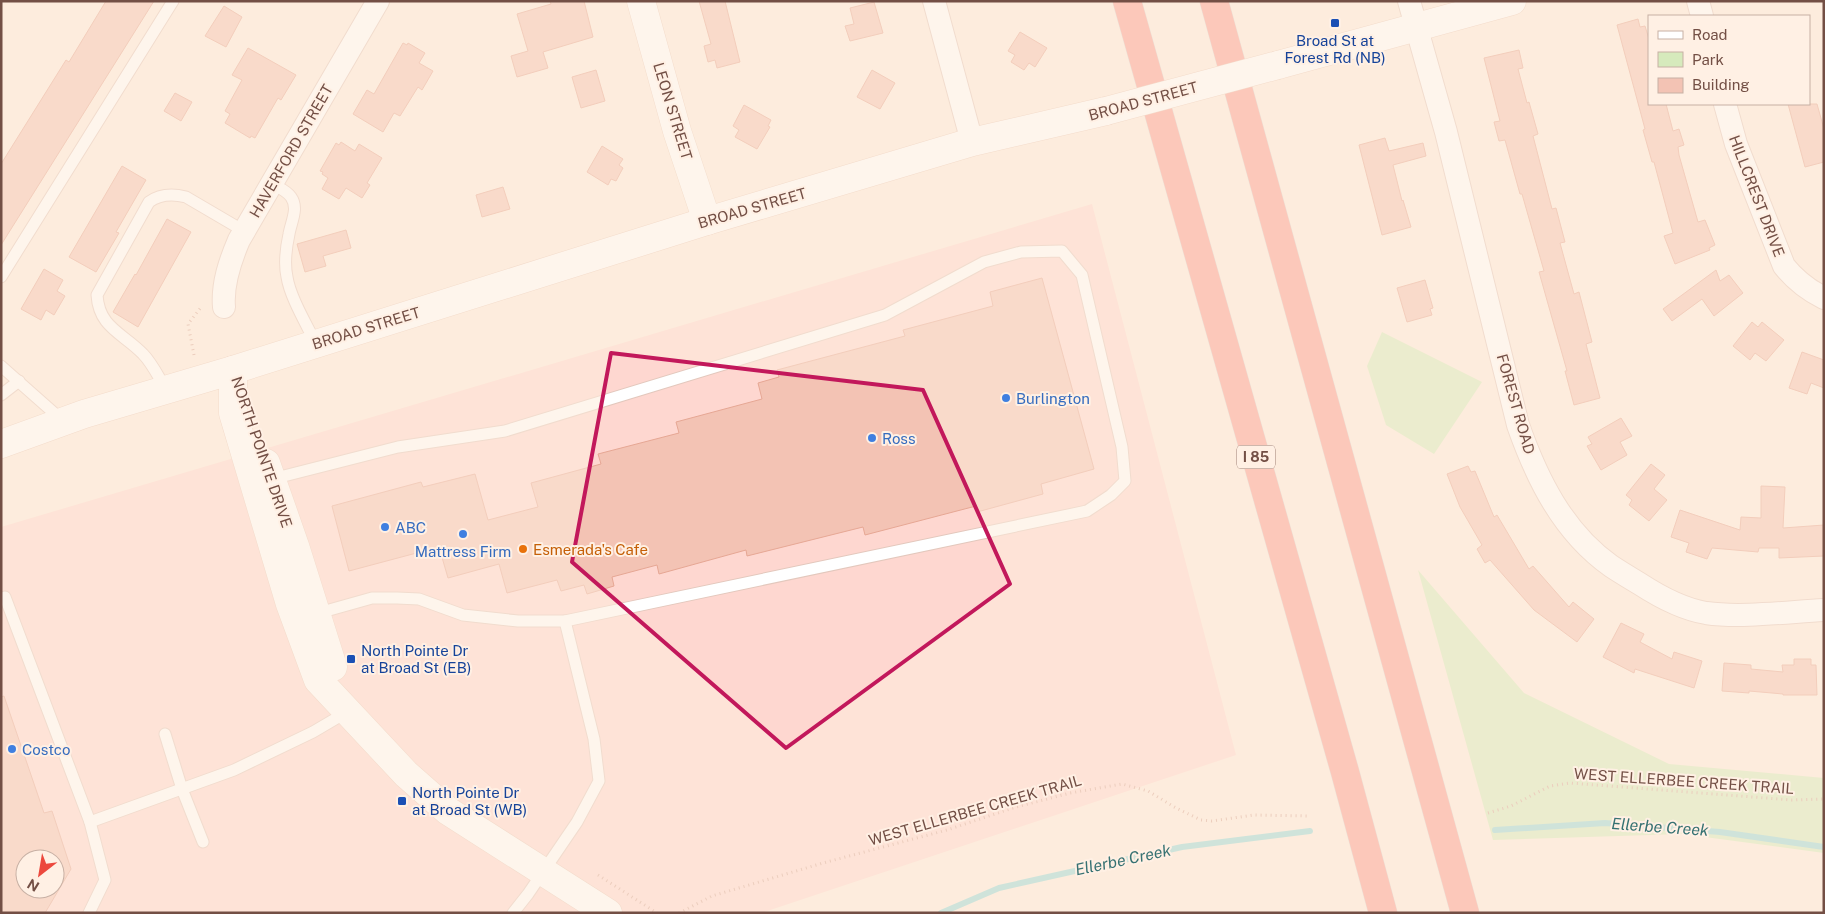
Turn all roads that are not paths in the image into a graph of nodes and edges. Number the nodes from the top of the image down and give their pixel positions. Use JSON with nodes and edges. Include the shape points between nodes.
{"nodes":[{"id":1,"x":173,"y":1,"type":"edge"},
{"id":2,"x":378,"y":1,"type":"edge"},
{"id":3,"x":641,"y":1,"type":"edge"},
{"id":4,"x":934,"y":1,"type":"edge"},
{"id":5,"x":1127,"y":1,"type":"edge"},
{"id":6,"x":1214,"y":1,"type":"edge"},
{"id":7,"x":1409,"y":1,"type":"edge"},
{"id":8,"x":1512,"y":1,"type":"edge"},
{"id":9,"x":1698,"y":1,"type":"edge"},
{"id":10,"x":1702,"y":15,"type":"edge"},
{"id":11,"x":1417,"y":28,"type":"junction"},
{"id":12,"x":1725,"y":105,"type":"edge"},
{"id":13,"x":972,"y":142,"type":"junction"},
{"id":14,"x":272,"y":184,"type":"junction"},
{"id":15,"x":707,"y":221,"type":"junction"},
{"id":16,"x":244,"y":232,"type":"junction"},
{"id":17,"x":1,"y":277,"type":"edge"},
{"id":18,"x":1824,"y":298,"type":"edge"},
{"id":19,"x":223,"y":302,"type":"road end"},
{"id":20,"x":316,"y":344,"type":"junction"},
{"id":21,"x":1,"y":366,"type":"edge"},
{"id":22,"x":233,"y":370,"type":"junction"},
{"id":23,"x":20,"y":381,"type":"junction"},
{"id":24,"x":166,"y":389,"type":"junction"},
{"id":25,"x":1,"y":395,"type":"edge"},
{"id":26,"x":64,"y":421,"type":"junction"},
{"id":27,"x":2,"y":442,"type":"edge"},
{"id":28,"x":271,"y":479,"type":"junction"},
{"id":29,"x":5,"y":597,"type":"dead end"},
{"id":30,"x":1824,"y":610,"type":"edge"},
{"id":31,"x":316,"y":614,"type":"junction"},
{"id":32,"x":565,"y":621,"type":"junction"},
{"id":33,"x":349,"y":711,"type":"junction"},
{"id":34,"x":165,"y":734,"type":"dead end"},
{"id":35,"x":182,"y":789,"type":"junction"},
{"id":36,"x":90,"y":822,"type":"junction"},
{"id":37,"x":203,"y":842,"type":"dead end"},
{"id":38,"x":543,"y":872,"type":"junction"},
{"id":39,"x":89,"y":913,"type":"edge"},
{"id":40,"x":513,"y":913,"type":"edge"},
{"id":41,"x":608,"y":913,"type":"edge"},
{"id":42,"x":1383,"y":913,"type":"edge"},
{"id":43,"x":1465,"y":913,"type":"edge"}],
"edges":[{"from":1,"to":17,"type":"lane"},
{"from":2,"to":14,"type":"street","name":"HAVERFORD STREET"},
{"from":3,"to":15,"type":"main road","name":"LEON STREET","via":[[677,131]]},
{"from":4,"to":13,"type":"street"},
{"from":5,"to":42,"type":"highway","number":"I 85"},
{"from":6,"to":43,"type":"highway"},
{"from":7,"to":11,"type":"street","name":"FOREST ROAD"},
{"from":8,"to":11,"type":"main road","name":"BROAD STREET"},
{"from":9,"to":10,"type":"street"},
{"from":11,"to":13,"type":"main road","name":"BROAD STREET","bridge":true,"via":[[1106,112]]},
{"from":11,"to":30,"type":"street","name":"FOREST ROAD","via":[[1518,425],[1550,499],[1588,546],[1610,565],[1656,595],[1682,607],[1725,614]]},
{"from":12,"to":18,"type":"street","name":"HILLCREST DRIVE","via":[[1736,144],[1784,266],[1794,279]]},
{"from":13,"to":15,"type":"main road","name":"BROAD STREET"},
{"from":14,"to":16,"type":"street","name":"HAVERFORD STREET"},
{"from":14,"to":20,"type":"lane","via":[[286,192],[294,203],[286,274]]},
{"from":15,"to":20,"type":"main road","name":"BROAD STREET"},
{"from":16,"to":19,"type":"street","name":"HAVERFORD STREET","via":[[232,257]]},
{"from":16,"to":24,"type":"lane","via":[[186,197],[155,198],[149,202],[97,295],[103,319],[143,354]]},
{"from":20,"to":22,"type":"main road","name":"BROAD STREET"},
{"from":21,"to":23,"type":"lane"},
{"from":22,"to":24,"type":"main road","name":"BROAD STREET"},
{"from":22,"to":28,"type":"main road","name":"NORTH POINTE DRIVE","via":[[248,404]]},
{"from":22,"to":33,"type":"main road","name":"NORTH POINTE DRIVE","via":[[233,413],[290,604],[318,680]]},
{"from":23,"to":25,"type":"lane"},
{"from":23,"to":26,"type":"lane"},
{"from":24,"to":26,"type":"main road","name":"BROAD STREET"},
{"from":26,"to":27,"type":"main road","name":"BROAD STREET"},
{"from":28,"to":31,"type":"main road","name":"NORTH POINTE DRIVE"},
{"from":28,"to":32,"type":"lane","via":[[398,447],[505,431],[885,315],[984,262],[1021,252],[1062,251],[1082,274],[1122,447],[1125,481],[1111,495],[1087,511]]},
{"from":29,"to":36,"type":"lane"},
{"from":31,"to":32,"type":"lane","via":[[372,598],[397,598],[419,599],[463,615],[518,621]]},
{"from":31,"to":33,"type":"main road","name":"NORTH POINTE DRIVE"},
{"from":32,"to":38,"type":"lane","via":[[594,739],[599,781],[577,822]]},
{"from":33,"to":35,"type":"lane","via":[[234,770]]},
{"from":33,"to":38,"type":"main road","name":"NORTH POINTE DRIVE","via":[[406,774],[448,811]]},
{"from":34,"to":35,"type":"lane"},
{"from":35,"to":36,"type":"lane"},
{"from":35,"to":37,"type":"lane"},
{"from":36,"to":39,"type":"lane","via":[[105,880]]},
{"from":38,"to":40,"type":"lane"},
{"from":38,"to":41,"type":"main road","name":"NORTH POINTE DRIVE"}]}
